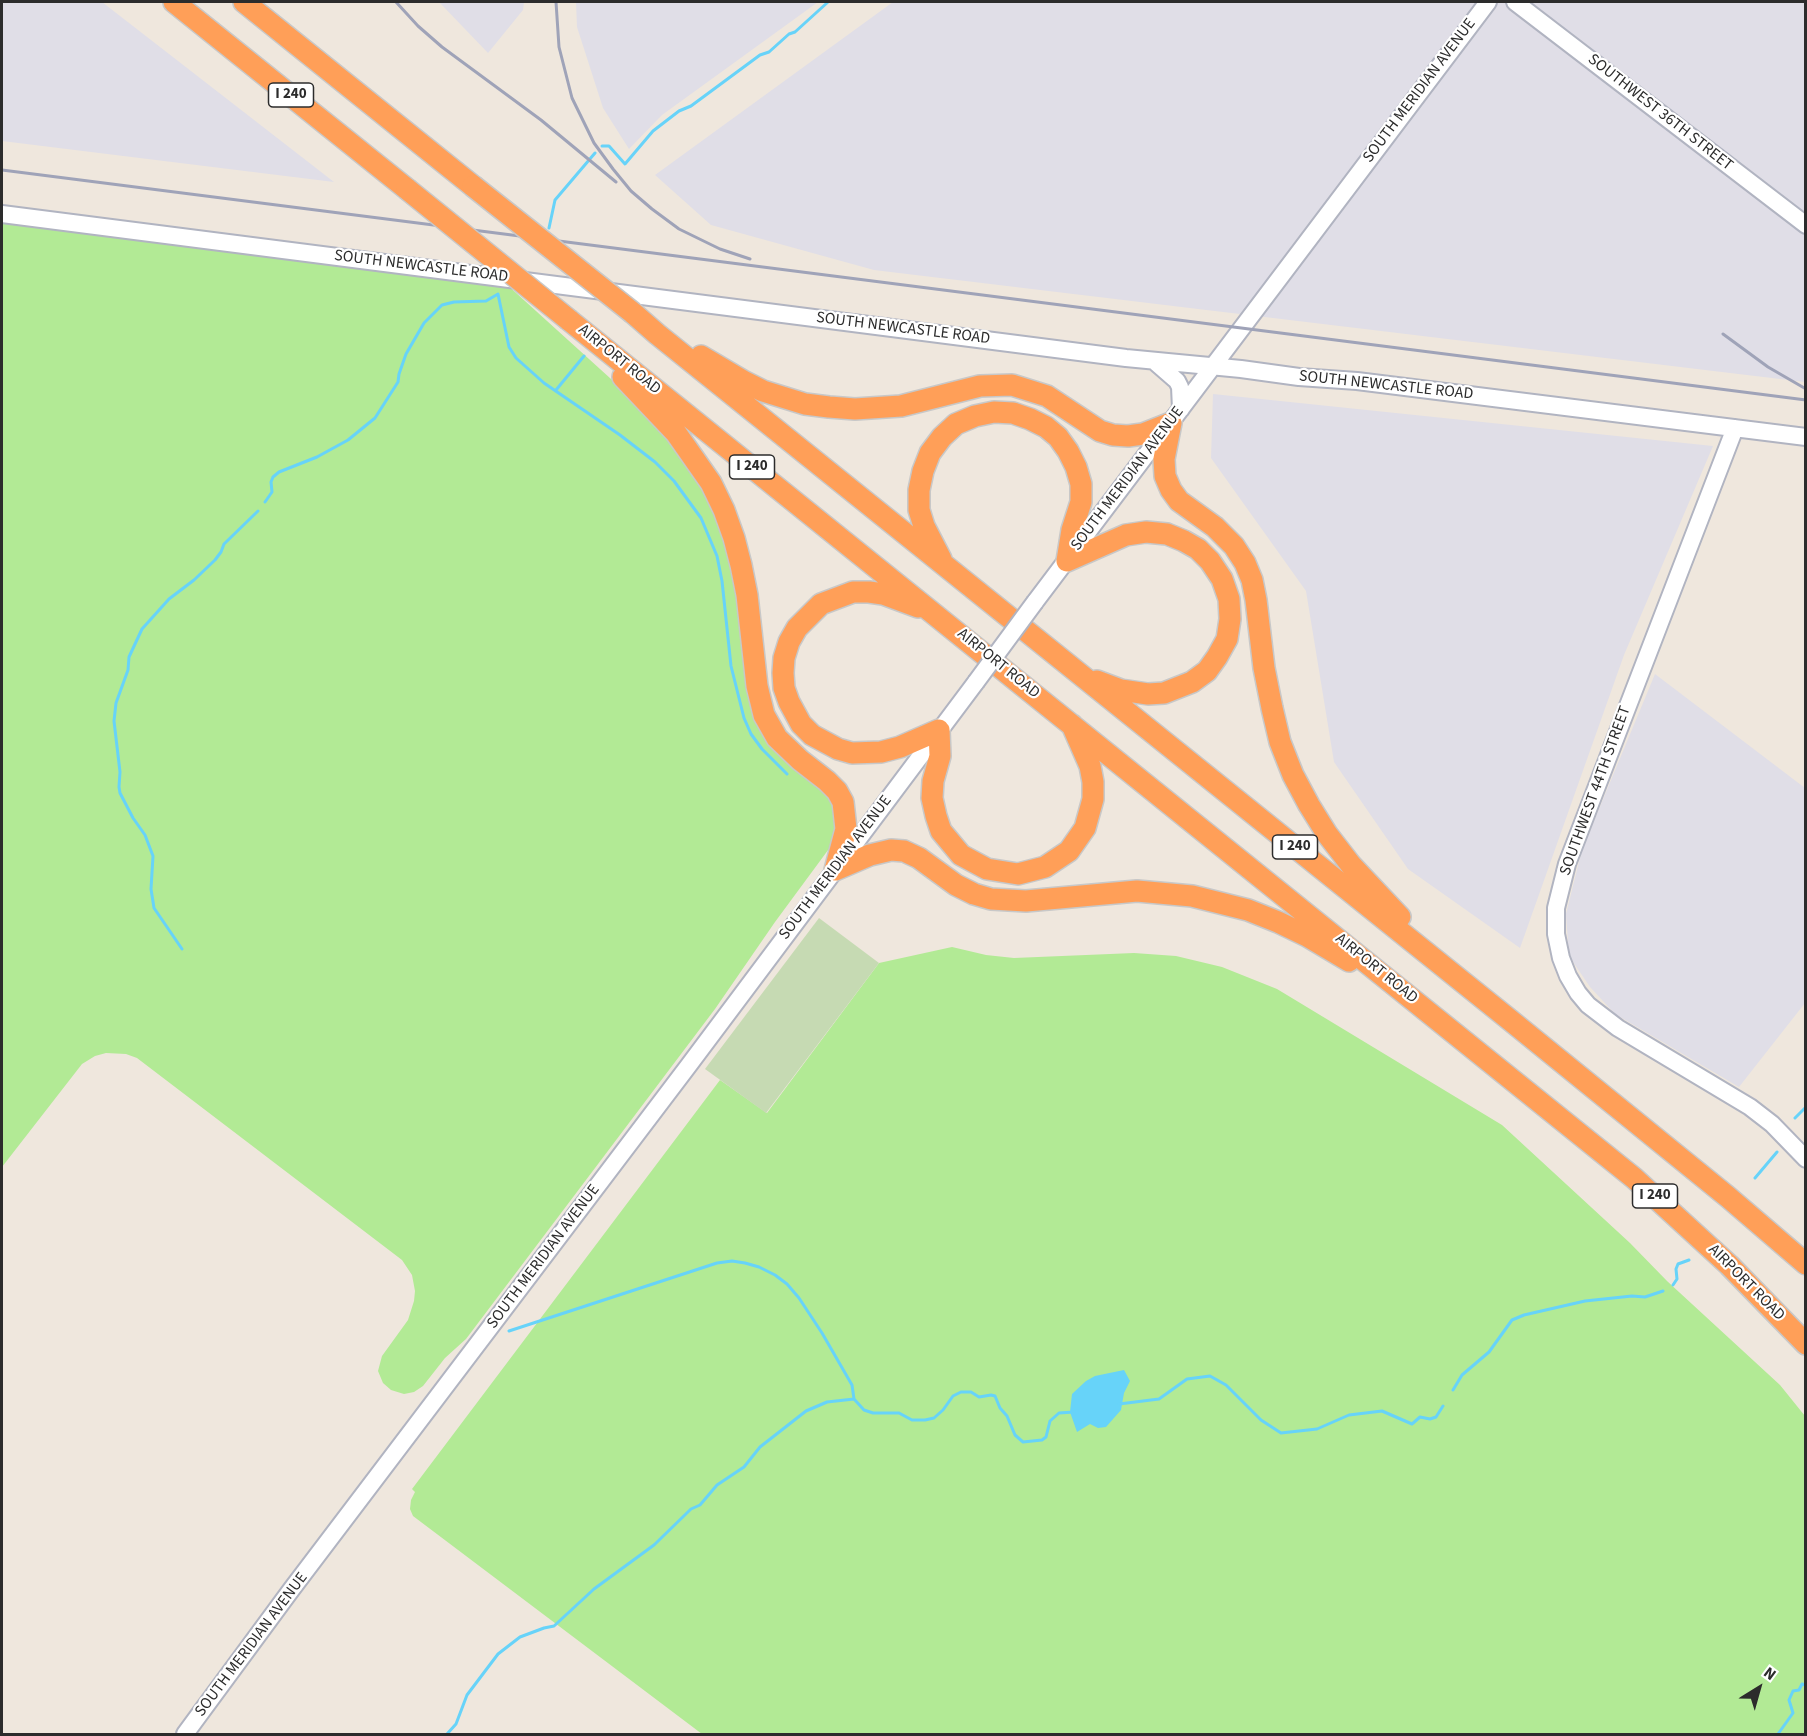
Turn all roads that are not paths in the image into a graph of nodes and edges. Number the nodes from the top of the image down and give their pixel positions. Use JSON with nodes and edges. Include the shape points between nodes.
{"nodes":[{"id":1,"x":174,"y":2,"type":"edge"},
{"id":2,"x":244,"y":2,"type":"edge"},
{"id":3,"x":1488,"y":2,"type":"edge"},
{"id":4,"x":1515,"y":2,"type":"edge"},
{"id":5,"x":2,"y":214,"type":"edge"},
{"id":6,"x":1806,"y":225,"type":"edge"},
{"id":7,"x":569,"y":320,"type":"junction"},
{"id":8,"x":660,"y":334,"type":"junction"},
{"id":9,"x":1153,"y":360,"type":"junction"},
{"id":10,"x":1213,"y":367,"type":"junction"},
{"id":11,"x":1176,"y":416,"type":"junction"},
{"id":12,"x":1735,"y":428,"type":"junction"},
{"id":13,"x":1806,"y":436,"type":"edge"},
{"id":14,"x":1067,"y":561,"type":"junction"},
{"id":15,"x":946,"y":567,"type":"junction"},
{"id":16,"x":936,"y":614,"type":"junction"},
{"id":17,"x":1080,"y":675,"type":"junction"},
{"id":18,"x":1070,"y":722,"type":"junction"},
{"id":19,"x":939,"y":730,"type":"junction"},
{"id":20,"x":835,"y":870,"type":"junction"},
{"id":21,"x":1412,"y":998,"type":"junction"},
{"id":22,"x":1510,"y":1020,"type":"junction"},
{"id":23,"x":1806,"y":1159,"type":"edge"},
{"id":24,"x":1806,"y":1264,"type":"edge"},
{"id":25,"x":1806,"y":1344,"type":"edge"},
{"id":26,"x":185,"y":1734,"type":"edge"}],
"edges":[{"from":1,"to":7,"type":"highway","name":"AIRPORT ROAD","number":"I 240","bridge":true},
{"from":2,"to":8,"type":"highway","number":"I 240","bridge":true},
{"from":3,"to":10,"type":"main road","name":"SOUTH MERIDIAN AVENUE"},
{"from":4,"to":6,"type":"main road","name":"SOUTHWEST 36TH STREET"},
{"from":5,"to":9,"type":"main road","name":"SOUTH NEWCASTLE ROAD"},
{"from":7,"to":16,"type":"highway","name":"AIRPORT ROAD","number":"I 240"},
{"from":7,"to":20,"type":"highway","via":[[676,433],[719,501],[741,565],[756,686],[764,715],[777,738],[827,781],[843,802],[846,829]]},
{"from":8,"to":11,"type":"highway","via":[[745,382],[805,404],[878,409],[980,386],[1012,385],[1047,396],[1100,431],[1113,435],[1143,434]]},
{"from":8,"to":15,"type":"highway","number":"I 240"},
{"from":9,"to":10,"type":"main road","name":"SOUTH NEWCASTLE ROAD"},
{"from":9,"to":11,"type":"main road","via":[[1177,381],[1180,389]]},
{"from":10,"to":11,"type":"main road","name":"SOUTH MERIDIAN AVENUE"},
{"from":10,"to":12,"type":"main road","name":"SOUTH NEWCASTLE ROAD","via":[[1369,382]]},
{"from":11,"to":14,"type":"main road","name":"SOUTH MERIDIAN AVENUE"},
{"from":11,"to":22,"type":"highway","via":[[1164,459],[1165,476],[1179,501],[1223,535],[1245,563],[1256,600],[1264,668],[1280,741],[1309,805],[1351,865],[1390,907]]},
{"from":12,"to":13,"type":"main road","name":"SOUTH NEWCASTLE ROAD"},
{"from":12,"to":23,"type":"main road","name":"SOUTHWEST 44TH STREET","via":[[1567,864],[1556,908],[1556,934],[1568,976],[1588,1005],[1618,1029],[1750,1107],[1773,1124]]},
{"from":14,"to":15,"type":"highway","via":[[1081,502],[1081,484],[1072,459],[1059,437],[1046,427],[1013,413],[994,412],[956,424],[930,453],[922,471],[919,510]]},
{"from":14,"to":17,"type":"highway","via":[[1126,535],[1167,534],[1191,545],[1210,561],[1229,599],[1227,639],[1217,657],[1206,671],[1178,689],[1156,694],[1132,692]]},
{"from":14,"to":19,"type":"main road","name":"SOUTH MERIDIAN AVENUE","bridge":true},
{"from":15,"to":17,"type":"highway","number":"I 240"},
{"from":16,"to":18,"type":"highway","name":"AIRPORT ROAD","number":"I 240"},
{"from":16,"to":19,"type":"highway","via":[[883,594],[853,592],[838,597],[821,604],[797,628],[784,658],[783,673],[789,702],[801,724],[838,749],[852,753],[881,752]]},
{"from":17,"to":22,"type":"highway","number":"I 240"},
{"from":18,"to":19,"type":"highway","via":[[1090,766],[1091,814],[1069,851],[1045,867],[1018,874],[974,864],[941,831],[932,798],[940,756]]},
{"from":18,"to":21,"type":"highway","name":"AIRPORT ROAD","number":"I 240"},
{"from":19,"to":20,"type":"main road","name":"SOUTH MERIDIAN AVENUE"},
{"from":20,"to":21,"type":"highway","via":[[891,850],[919,858],[956,885],[991,899],[1026,901],[1137,891],[1220,902],[1307,936]]},
{"from":20,"to":26,"type":"main road","name":"SOUTH MERIDIAN AVENUE"},
{"from":21,"to":25,"type":"highway","name":"AIRPORT ROAD","number":"I 240","via":[[1642,1185],[1729,1264]]},
{"from":22,"to":24,"type":"highway","number":"I 240"}]}
